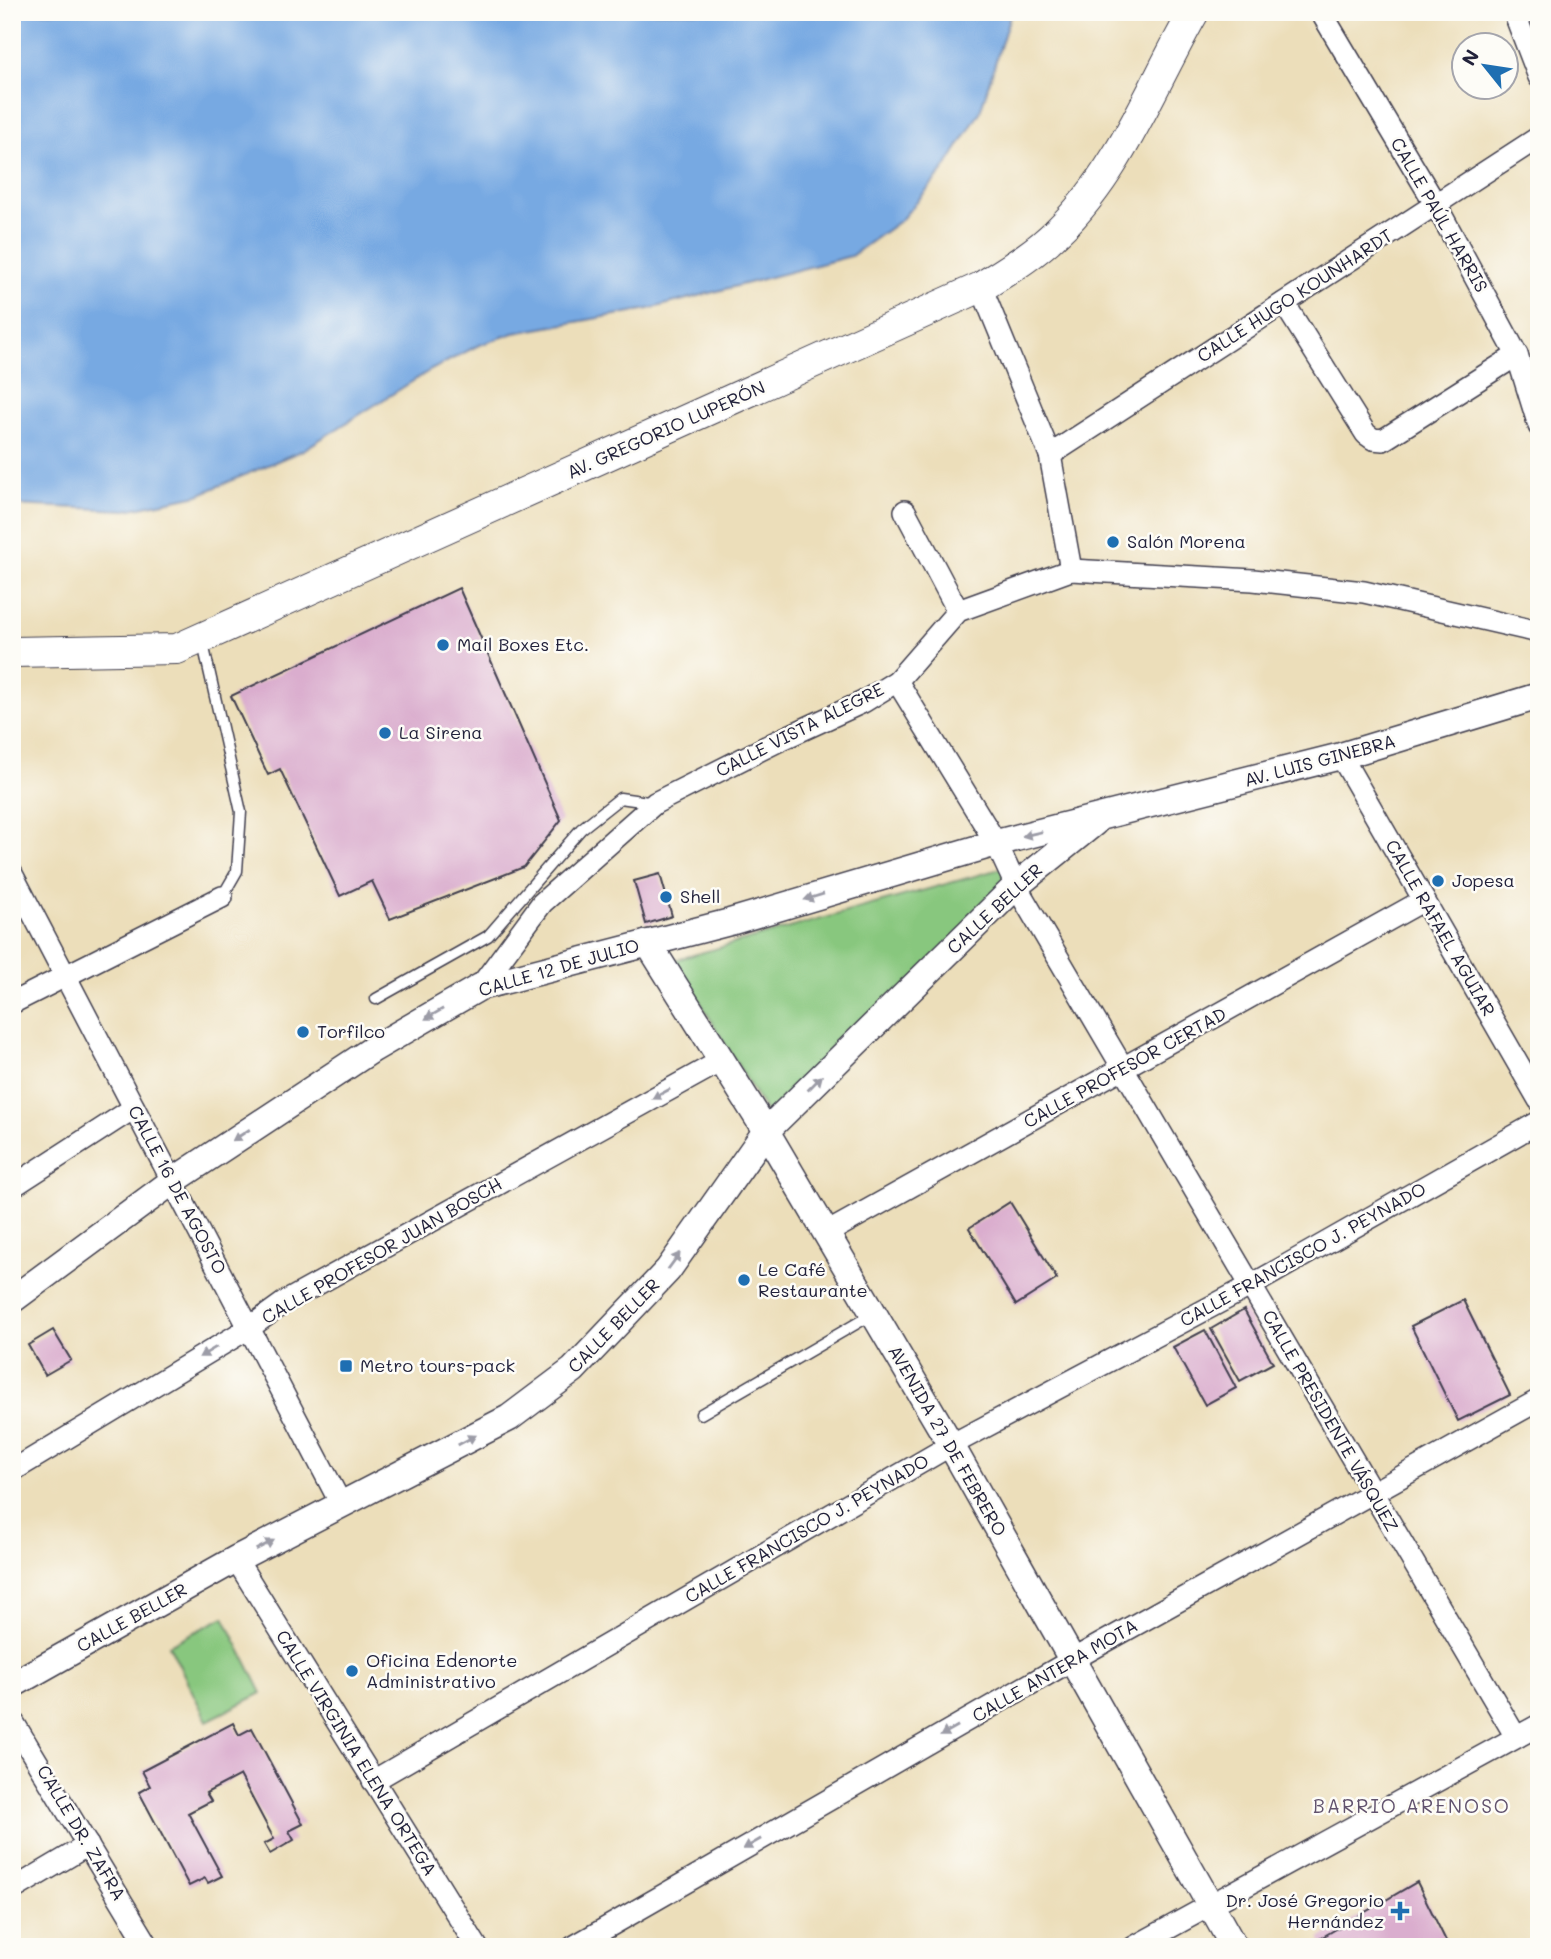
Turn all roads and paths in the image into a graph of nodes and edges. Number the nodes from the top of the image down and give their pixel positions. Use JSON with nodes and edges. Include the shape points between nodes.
{"nodes":[{"id":1,"x":1194,"y":12,"type":"edge"},
{"id":2,"x":1321,"y":12,"type":"edge"},
{"id":3,"x":1514,"y":12,"type":"edge"},
{"id":4,"x":1539,"y":77,"type":"edge"},
{"id":5,"x":1539,"y":137,"type":"edge"},
{"id":6,"x":1436,"y":205,"type":"junction"},
{"id":7,"x":981,"y":287,"type":"junction"},
{"id":8,"x":1284,"y":303,"type":"junction"},
{"id":9,"x":1517,"y":355,"type":"junction"},
{"id":10,"x":1539,"y":426,"type":"edge"},
{"id":11,"x":1051,"y":455,"type":"junction"},
{"id":12,"x":905,"y":511,"type":"dead end"},
{"id":13,"x":1070,"y":570,"type":"junction"},
{"id":14,"x":958,"y":611,"type":"junction"},
{"id":15,"x":1539,"y":632,"type":"edge"},
{"id":16,"x":202,"y":638,"type":"junction"},
{"id":17,"x":12,"y":652,"type":"edge"},
{"id":18,"x":897,"y":681,"type":"junction"},
{"id":19,"x":1539,"y":696,"type":"edge"},
{"id":20,"x":1341,"y":757,"type":"junction"},
{"id":21,"x":655,"y":803,"type":"junction"},
{"id":22,"x":1099,"y":819,"type":"junction"},
{"id":23,"x":996,"y":843,"type":"junction"},
{"id":24,"x":12,"y":874,"type":"edge"},
{"id":25,"x":1016,"y":886,"type":"junction"},
{"id":26,"x":222,"y":897,"type":"joint"},
{"id":27,"x":1424,"y":901,"type":"junction"},
{"id":28,"x":648,"y":943,"type":"junction"},
{"id":29,"x":64,"y":974,"type":"junction"},
{"id":30,"x":480,"y":987,"type":"junction"},
{"id":31,"x":376,"y":999,"type":"dead end"},
{"id":32,"x":12,"y":1003,"type":"edge"},
{"id":33,"x":721,"y":1061,"type":"junction"},
{"id":34,"x":1124,"y":1070,"type":"junction"},
{"id":35,"x":1539,"y":1100,"type":"edge"},
{"id":36,"x":134,"y":1108,"type":"junction"},
{"id":37,"x":1539,"y":1122,"type":"edge"},
{"id":38,"x":766,"y":1131,"type":"junction"},
{"id":39,"x":173,"y":1181,"type":"junction"},
{"id":40,"x":12,"y":1187,"type":"edge"},
{"id":41,"x":825,"y":1234,"type":"junction"},
{"id":42,"x":1250,"y":1286,"type":"junction"},
{"id":43,"x":12,"y":1300,"type":"edge"},
{"id":44,"x":873,"y":1314,"type":"junction"},
{"id":45,"x":249,"y":1328,"type":"junction"},
{"id":46,"x":1539,"y":1400,"type":"edge"},
{"id":47,"x":701,"y":1414,"type":"dead end"},
{"id":48,"x":951,"y":1445,"type":"junction"},
{"id":49,"x":12,"y":1471,"type":"edge"},
{"id":50,"x":1372,"y":1492,"type":"junction"},
{"id":51,"x":342,"y":1506,"type":"junction"},
{"id":52,"x":236,"y":1559,"type":"junction"},
{"id":53,"x":1072,"y":1660,"type":"junction"},
{"id":54,"x":12,"y":1685,"type":"edge"},
{"id":55,"x":12,"y":1720,"type":"edge"},
{"id":56,"x":1539,"y":1726,"type":"edge"},
{"id":57,"x":1516,"y":1737,"type":"junction"},
{"id":58,"x":373,"y":1780,"type":"junction"},
{"id":59,"x":88,"y":1845,"type":"junction"},
{"id":60,"x":12,"y":1891,"type":"edge"},
{"id":61,"x":1209,"y":1905,"type":"junction"},
{"id":62,"x":149,"y":1947,"type":"edge"},
{"id":63,"x":477,"y":1947,"type":"edge"},
{"id":64,"x":573,"y":1947,"type":"edge"},
{"id":65,"x":1134,"y":1947,"type":"edge"},
{"id":66,"x":1234,"y":1947,"type":"edge"}],
"edges":[{"from":1,"to":7,"type":"main road","name":"AV. GREGORIO LUPERÓN","via":[[1097,184],[1061,229],[1028,258]]},
{"from":2,"to":6,"type":"street","name":"CALLE PAÚL HARRIS"},
{"from":3,"to":4,"type":"street"},
{"from":5,"to":6,"type":"street","name":"CALLE HUGO KOUNHARDT"},
{"from":6,"to":8,"type":"street","name":"CALLE HUGO KOUNHARDT"},
{"from":6,"to":9,"type":"street","name":"CALLE PAÚL HARRIS"},
{"from":7,"to":11,"type":"street"},
{"from":7,"to":16,"type":"main road","name":"AV. GREGORIO LUPERÓN"},
{"from":8,"to":9,"type":"street","via":[[1373,439],[1383,440]]},
{"from":8,"to":11,"type":"street","name":"CALLE HUGO KOUNHARDT"},
{"from":9,"to":10,"type":"street","name":"CALLE PAÚL HARRIS"},
{"from":11,"to":13,"type":"street"},
{"from":12,"to":14,"type":"street"},
{"from":13,"to":14,"type":"street","name":"CALLE VISTA ALEGRE"},
{"from":13,"to":15,"type":"street","name":"CALLE VISTA ALEGRE","via":[[1253,580],[1363,592]]},
{"from":14,"to":18,"type":"street","name":"CALLE VISTA ALEGRE"},
{"from":16,"to":17,"type":"main road","name":"AV. GREGORIO LUPERÓN","via":[[177,649]]},
{"from":16,"to":26,"type":"lane","via":[[241,813],[237,871]]},
{"from":18,"to":21,"type":"street","name":"CALLE VISTA ALEGRE"},
{"from":18,"to":23,"type":"street"},
{"from":19,"to":20,"type":"street","name":"AV. LUIS GINEBRA"},
{"from":20,"to":22,"type":"street","name":"AV. LUIS GINEBRA"},
{"from":20,"to":27,"type":"street","name":"CALLE RAFAEL AGUIAR"},
{"from":21,"to":30,"type":"street","name":"CALLE VISTA ALEGRE","via":[[541,903]]},
{"from":21,"to":31,"type":"lane","via":[[620,798],[581,830],[488,936]]},
{"from":22,"to":23,"type":"street","name":"CALLE 12 DE JULIO","one_way":true},
{"from":22,"to":25,"type":"street","name":"CALLE BELLER"},
{"from":23,"to":25,"type":"street","name":"CALLE PRESIDENTE VÁSQUEZ"},
{"from":23,"to":28,"type":"street","name":"CALLE 12 DE JULIO","one_way":true},
{"from":24,"to":29,"type":"street","name":"CALLE 16 DE AGOSTO"},
{"from":25,"to":34,"type":"street","name":"CALLE PRESIDENTE VÁSQUEZ"},
{"from":38,"to":25,"type":"street","name":"CALLE BELLER","one_way":true},
{"from":26,"to":29,"type":"street"},
{"from":27,"to":34,"type":"street","name":"CALLE PROFESOR CERTAD"},
{"from":27,"to":35,"type":"street","name":"CALLE RAFAEL AGUIAR"},
{"from":28,"to":30,"type":"street","name":"CALLE 12 DE JULIO"},
{"from":28,"to":33,"type":"street","name":"AVENIDA 27 DE FEBRERO"},
{"from":29,"to":32,"type":"street"},
{"from":29,"to":36,"type":"street","name":"CALLE 16 DE AGOSTO"},
{"from":30,"to":39,"type":"street","name":"CALLE 12 DE JULIO","one_way":true,"via":[[373,1049]]},
{"from":33,"to":38,"type":"street","name":"AVENIDA 27 DE FEBRERO"},
{"from":33,"to":45,"type":"street","name":"CALLE PROFESOR JUAN BOSCH","one_way":true,"via":[[285,1302]]},
{"from":34,"to":41,"type":"street","name":"CALLE PROFESOR CERTAD"},
{"from":34,"to":42,"type":"street","name":"CALLE PRESIDENTE VÁSQUEZ"},
{"from":36,"to":39,"type":"street","name":"CALLE 16 DE AGOSTO"},
{"from":36,"to":40,"type":"street"},
{"from":37,"to":42,"type":"street","name":"CALLE FRANCISCO J. PEYNADO"},
{"from":38,"to":41,"type":"street","name":"AVENIDA 27 DE FEBRERO"},
{"from":51,"to":38,"type":"street","name":"CALLE BELLER","one_way":true,"via":[[509,1418],[573,1370],[668,1270]]},
{"from":39,"to":43,"type":"street","name":"CALLE 12 DE JULIO"},
{"from":39,"to":45,"type":"street","name":"CALLE 16 DE AGOSTO"},
{"from":41,"to":44,"type":"street","name":"AVENIDA 27 DE FEBRERO"},
{"from":42,"to":48,"type":"street","name":"CALLE FRANCISCO J. PEYNADO"},
{"from":42,"to":50,"type":"street","name":"CALLE PRESIDENTE VÁSQUEZ"},
{"from":44,"to":47,"type":"lane"},
{"from":44,"to":48,"type":"street","name":"AVENIDA 27 DE FEBRERO"},
{"from":45,"to":49,"type":"street","name":"CALLE PROFESOR JUAN BOSCH","one_way":true},
{"from":45,"to":51,"type":"street","name":"CALLE 16 DE AGOSTO"},
{"from":46,"to":50,"type":"street","name":"CALLE ANTERA MOTA"},
{"from":48,"to":53,"type":"street","name":"AVENIDA 27 DE FEBRERO"},
{"from":48,"to":58,"type":"street","name":"CALLE FRANCISCO J. PEYNADO"},
{"from":50,"to":53,"type":"street","name":"CALLE ANTERA MOTA"},
{"from":50,"to":57,"type":"street","name":"CALLE PRESIDENTE VÁSQUEZ"},
{"from":52,"to":51,"type":"street","name":"CALLE BELLER","one_way":true},
{"from":52,"to":54,"type":"street","name":"CALLE BELLER"},
{"from":52,"to":58,"type":"street","name":"CALLE VIRGINIA ELENA ORTEGA"},
{"from":53,"to":61,"type":"street","name":"AVENIDA 27 DE FEBRERO"},
{"from":53,"to":64,"type":"street","name":"CALLE ANTERA MOTA","one_way":true},
{"from":55,"to":59,"type":"street","name":"CALLE DR. ZAFRA"},
{"from":56,"to":57,"type":"street"},
{"from":57,"to":61,"type":"street"},
{"from":58,"to":63,"type":"street","name":"CALLE VIRGINIA ELENA ORTEGA"},
{"from":59,"to":60,"type":"street"},
{"from":59,"to":62,"type":"street","name":"CALLE DR. ZAFRA"},
{"from":61,"to":65,"type":"street"},
{"from":61,"to":66,"type":"street","name":"AVENIDA 27 DE FEBRERO"}]}
